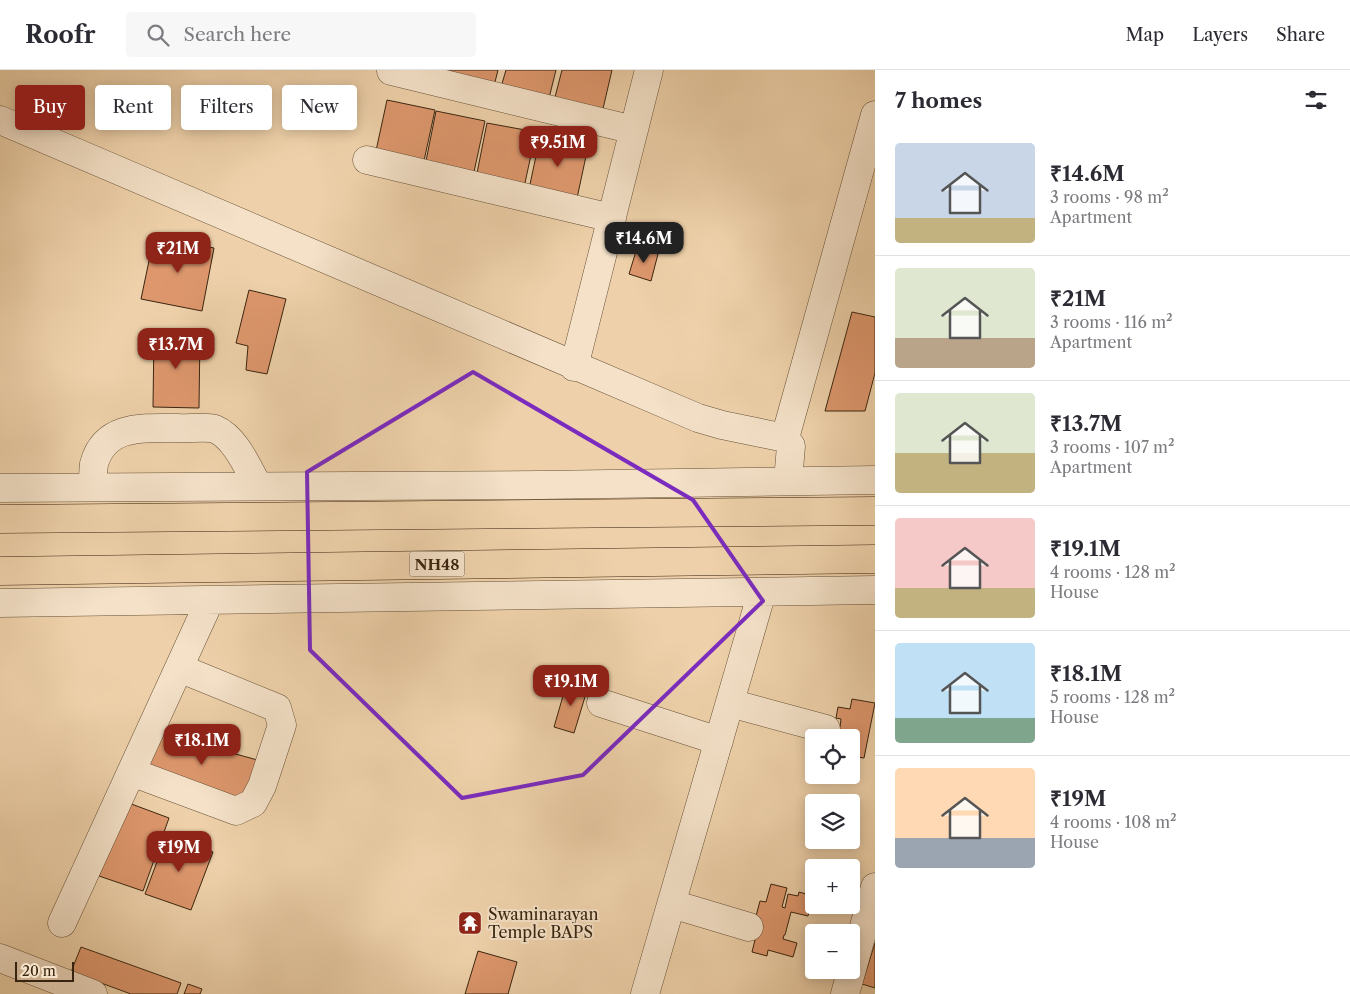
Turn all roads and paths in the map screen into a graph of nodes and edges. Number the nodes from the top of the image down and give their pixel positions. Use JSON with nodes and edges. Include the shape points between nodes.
{"nodes":[{"id":1,"x":649,"y":70,"type":"edge"},
{"id":2,"x":391,"y":71,"type":"dead end"},
{"id":3,"x":875,"y":115,"type":"edge"},
{"id":4,"x":0,"y":120,"type":"edge"},
{"id":5,"x":634,"y":130,"type":"junction"},
{"id":6,"x":367,"y":160,"type":"dead end"},
{"id":7,"x":612,"y":218,"type":"junction"},
{"id":8,"x":574,"y":367,"type":"junction"},
{"id":9,"x":785,"y":438,"type":"junction"},
{"id":10,"x":875,"y":480,"type":"edge"},
{"id":11,"x":788,"y":481,"type":"junction"},
{"id":12,"x":258,"y":486,"type":"junction"},
{"id":13,"x":92,"y":487,"type":"junction"},
{"id":14,"x":0,"y":488,"type":"edge"},
{"id":15,"x":875,"y":511,"type":"edge"},
{"id":16,"x":0,"y":519,"type":"edge"},
{"id":17,"x":875,"y":559,"type":"edge"},
{"id":18,"x":0,"y":571,"type":"edge"},
{"id":19,"x":875,"y":590,"type":"edge"},
{"id":20,"x":762,"y":592,"type":"junction"},
{"id":21,"x":210,"y":600,"type":"junction"},
{"id":22,"x":0,"y":603,"type":"edge"},
{"id":23,"x":179,"y":668,"type":"junction"},
{"id":24,"x":601,"y":703,"type":"dead end"},
{"id":25,"x":730,"y":703,"type":"junction"},
{"id":26,"x":826,"y":729,"type":"dead end"},
{"id":27,"x":718,"y":741,"type":"junction"},
{"id":28,"x":131,"y":772,"type":"junction"},
{"id":29,"x":875,"y":887,"type":"edge"},
{"id":30,"x":672,"y":904,"type":"junction"},
{"id":31,"x":62,"y":923,"type":"dead end"},
{"id":32,"x":749,"y":927,"type":"dead end"},
{"id":33,"x":0,"y":958,"type":"edge"},
{"id":34,"x":93,"y":994,"type":"edge"},
{"id":35,"x":646,"y":994,"type":"edge"},
{"id":36,"x":845,"y":994,"type":"edge"}],
"edges":[{"from":1,"to":5,"type":"street"},
{"from":2,"to":5,"type":"street"},
{"from":3,"to":9,"type":"street"},
{"from":4,"to":8,"type":"street"},
{"from":5,"to":7,"type":"street"},
{"from":6,"to":7,"type":"street"},
{"from":7,"to":8,"type":"street"},
{"from":8,"to":9,"type":"street","via":[[698,418]]},
{"from":9,"to":11,"type":"street","via":[[791,446]]},
{"from":10,"to":11,"type":"street"},
{"from":11,"to":12,"type":"street"},
{"from":12,"to":13,"type":"street"},
{"from":12,"to":13,"type":"street","via":[[240,452],[214,429],[142,428],[121,431],[105,443],[94,464]]},
{"from":13,"to":14,"type":"street"},
{"from":15,"to":16,"type":"highway"},
{"from":17,"to":18,"type":"highway","number":"NH48"},
{"from":19,"to":20,"type":"street"},
{"from":20,"to":21,"type":"street"},
{"from":20,"to":25,"type":"street"},
{"from":21,"to":22,"type":"street"},
{"from":21,"to":23,"type":"street"},
{"from":23,"to":28,"type":"street"},
{"from":23,"to":28,"type":"street","via":[[277,708],[282,724],[262,786],[254,803],[236,811]]},
{"from":24,"to":27,"type":"street"},
{"from":25,"to":26,"type":"street"},
{"from":25,"to":27,"type":"street"},
{"from":27,"to":30,"type":"street"},
{"from":28,"to":31,"type":"street"},
{"from":29,"to":36,"type":"street"},
{"from":30,"to":32,"type":"street"},
{"from":30,"to":35,"type":"street"},
{"from":33,"to":34,"type":"street"}]}
